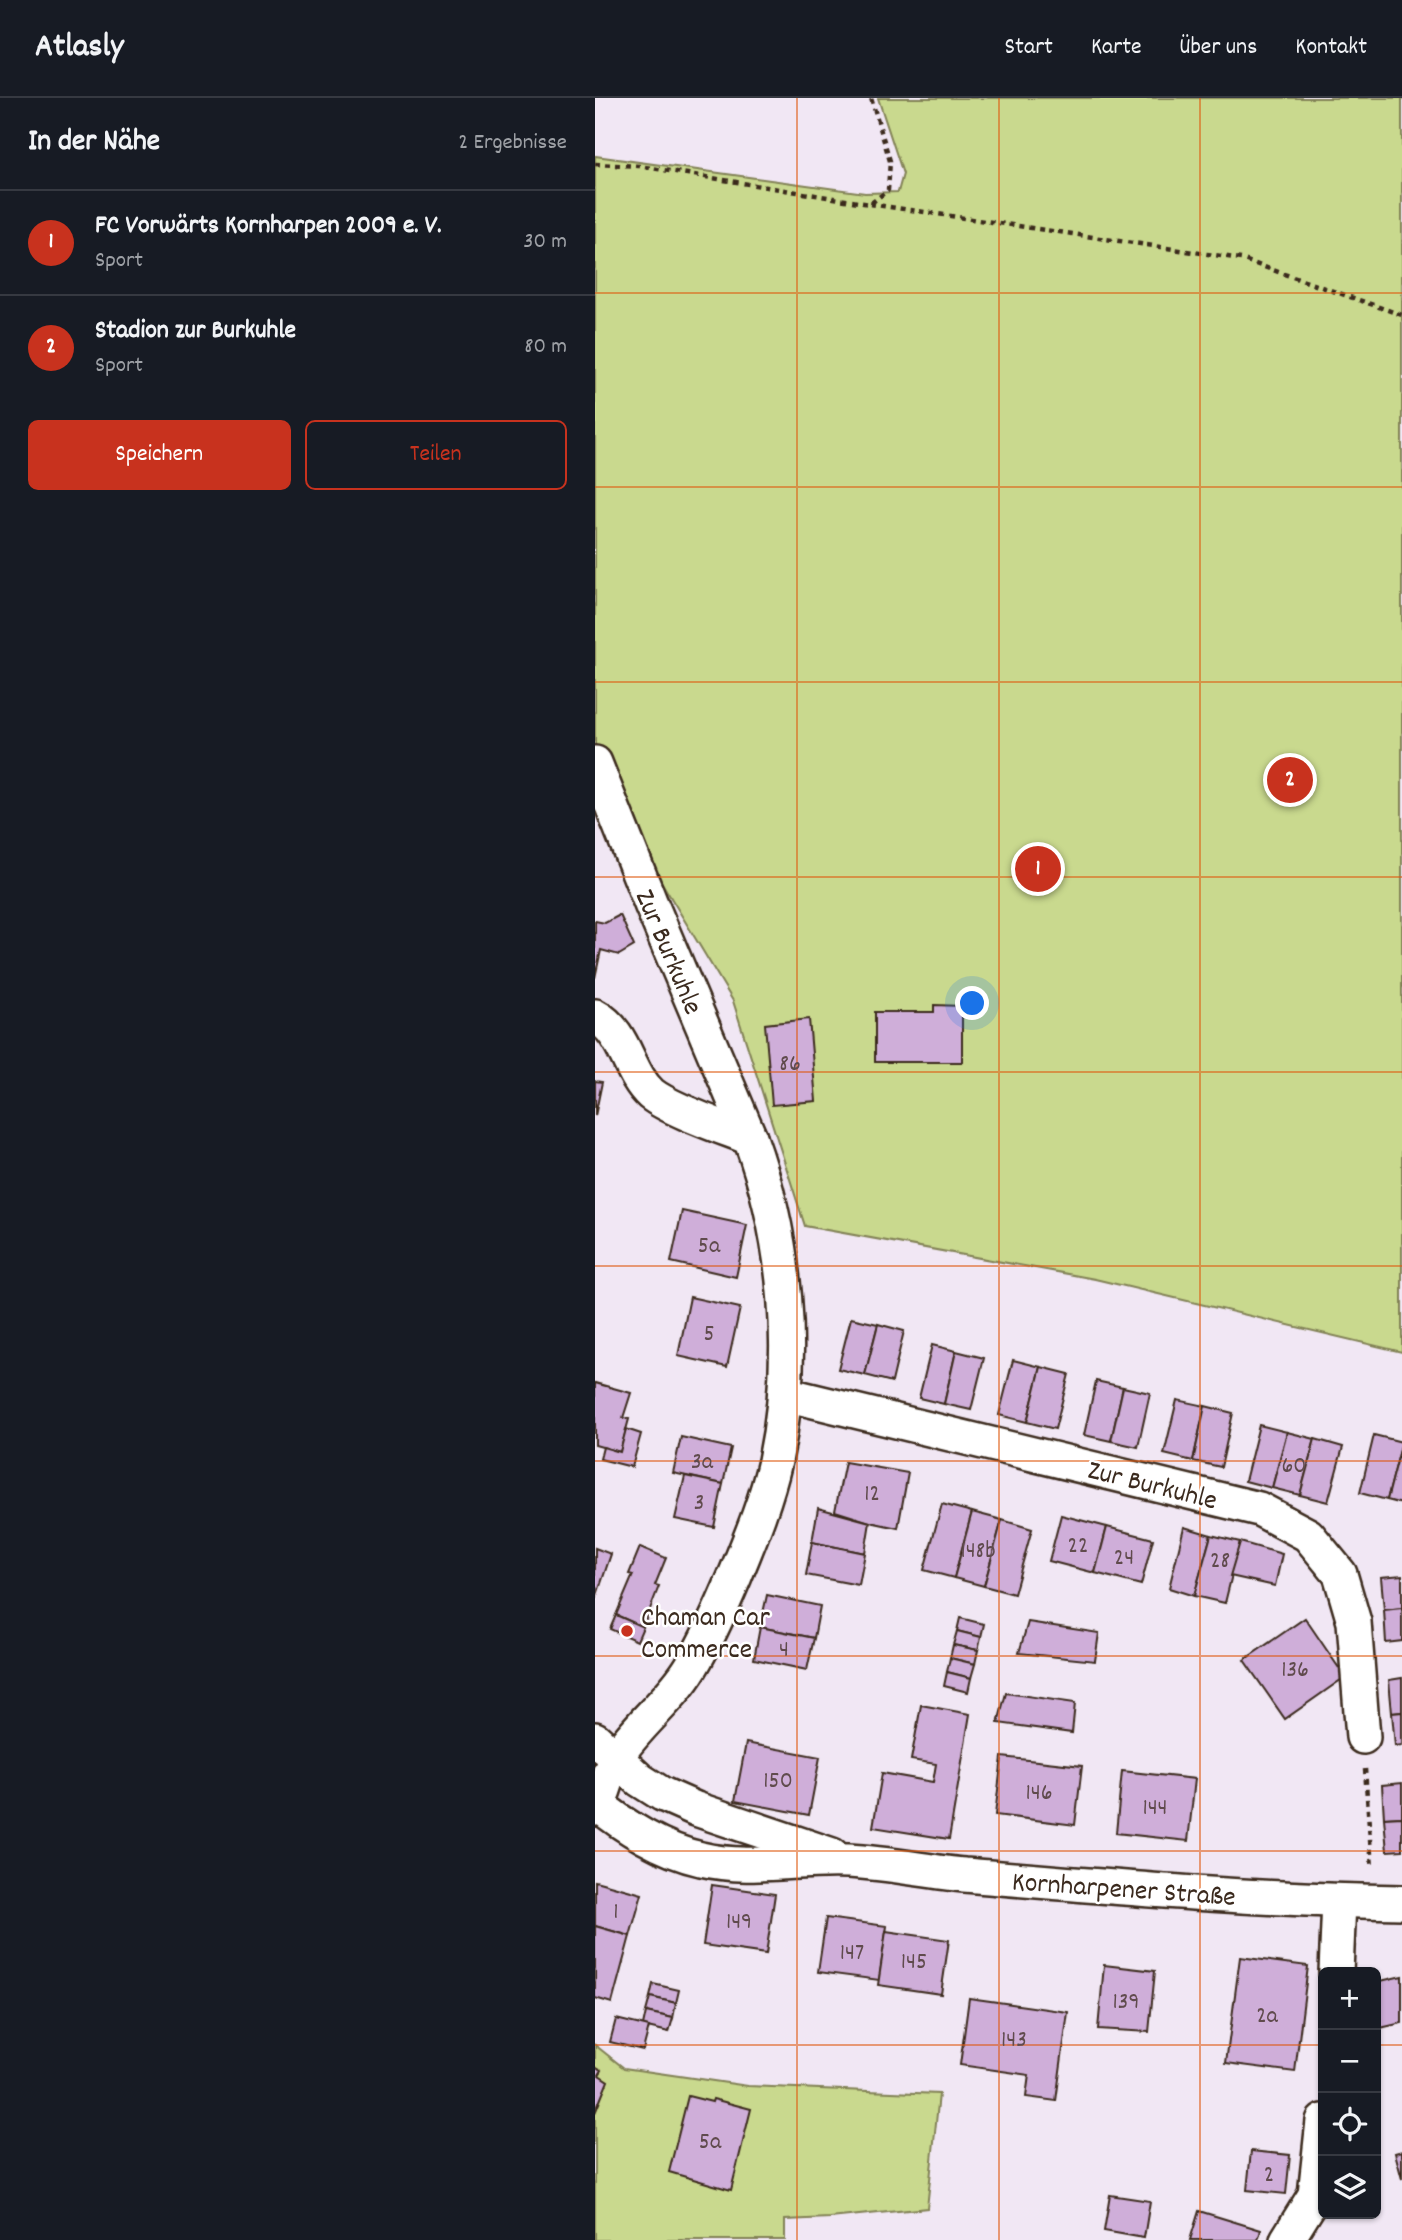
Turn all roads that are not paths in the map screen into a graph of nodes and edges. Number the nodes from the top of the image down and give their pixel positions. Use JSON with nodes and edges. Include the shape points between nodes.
{"nodes":[{"id":1,"x":595,"y":762,"type":"edge"},
{"id":2,"x":595,"y":1016,"type":"edge"},
{"id":3,"x":750,"y":1139,"type":"junction"},
{"id":4,"x":785,"y":1394,"type":"junction"},
{"id":5,"x":1363,"y":1737,"type":"road end"},
{"id":6,"x":602,"y":1755,"type":"edge"},
{"id":7,"x":596,"y":1805,"type":"edge"},
{"id":8,"x":847,"y":1861,"type":"junction"},
{"id":9,"x":1339,"y":1901,"type":"junction"},
{"id":10,"x":1388,"y":1902,"type":"edge"},
{"id":11,"x":1336,"y":1967,"type":"edge"},
{"id":12,"x":1319,"y":2156,"type":"edge"},
{"id":13,"x":1287,"y":2240,"type":"edge"}],
"edges":[{"from":1,"to":3,"type":"street","name":"Zur Burkuhle"},
{"from":2,"to":3,"type":"street","via":[[604,1020],[622,1043],[652,1094]]},
{"from":3,"to":4,"type":"street","name":"Zur Burkuhle","via":[[765,1178],[776,1229],[786,1305]]},
{"from":4,"to":5,"type":"street","name":"Zur Burkuhle","via":[[1259,1509],[1308,1535],[1340,1574],[1354,1622]]},
{"from":4,"to":6,"type":"street","name":"Zur Burkuhle","via":[[775,1462],[755,1529],[716,1622],[663,1706],[628,1741]]},
{"from":6,"to":7,"type":"street","name":"Zur Burkuhle"},
{"from":6,"to":8,"type":"street","name":"Kornharpener Straße","via":[[662,1794],[696,1809]]},
{"from":7,"to":8,"type":"street","name":"Kornharpener Straße","via":[[663,1845],[701,1859],[750,1866]]},
{"from":8,"to":9,"type":"street","name":"Kornharpener Straße","via":[[1092,1886]]},
{"from":9,"to":10,"type":"street","name":"Kornharpener Straße"},
{"from":9,"to":11,"type":"street"},
{"from":12,"to":13,"type":"street","via":[[1315,2195]]}]}
